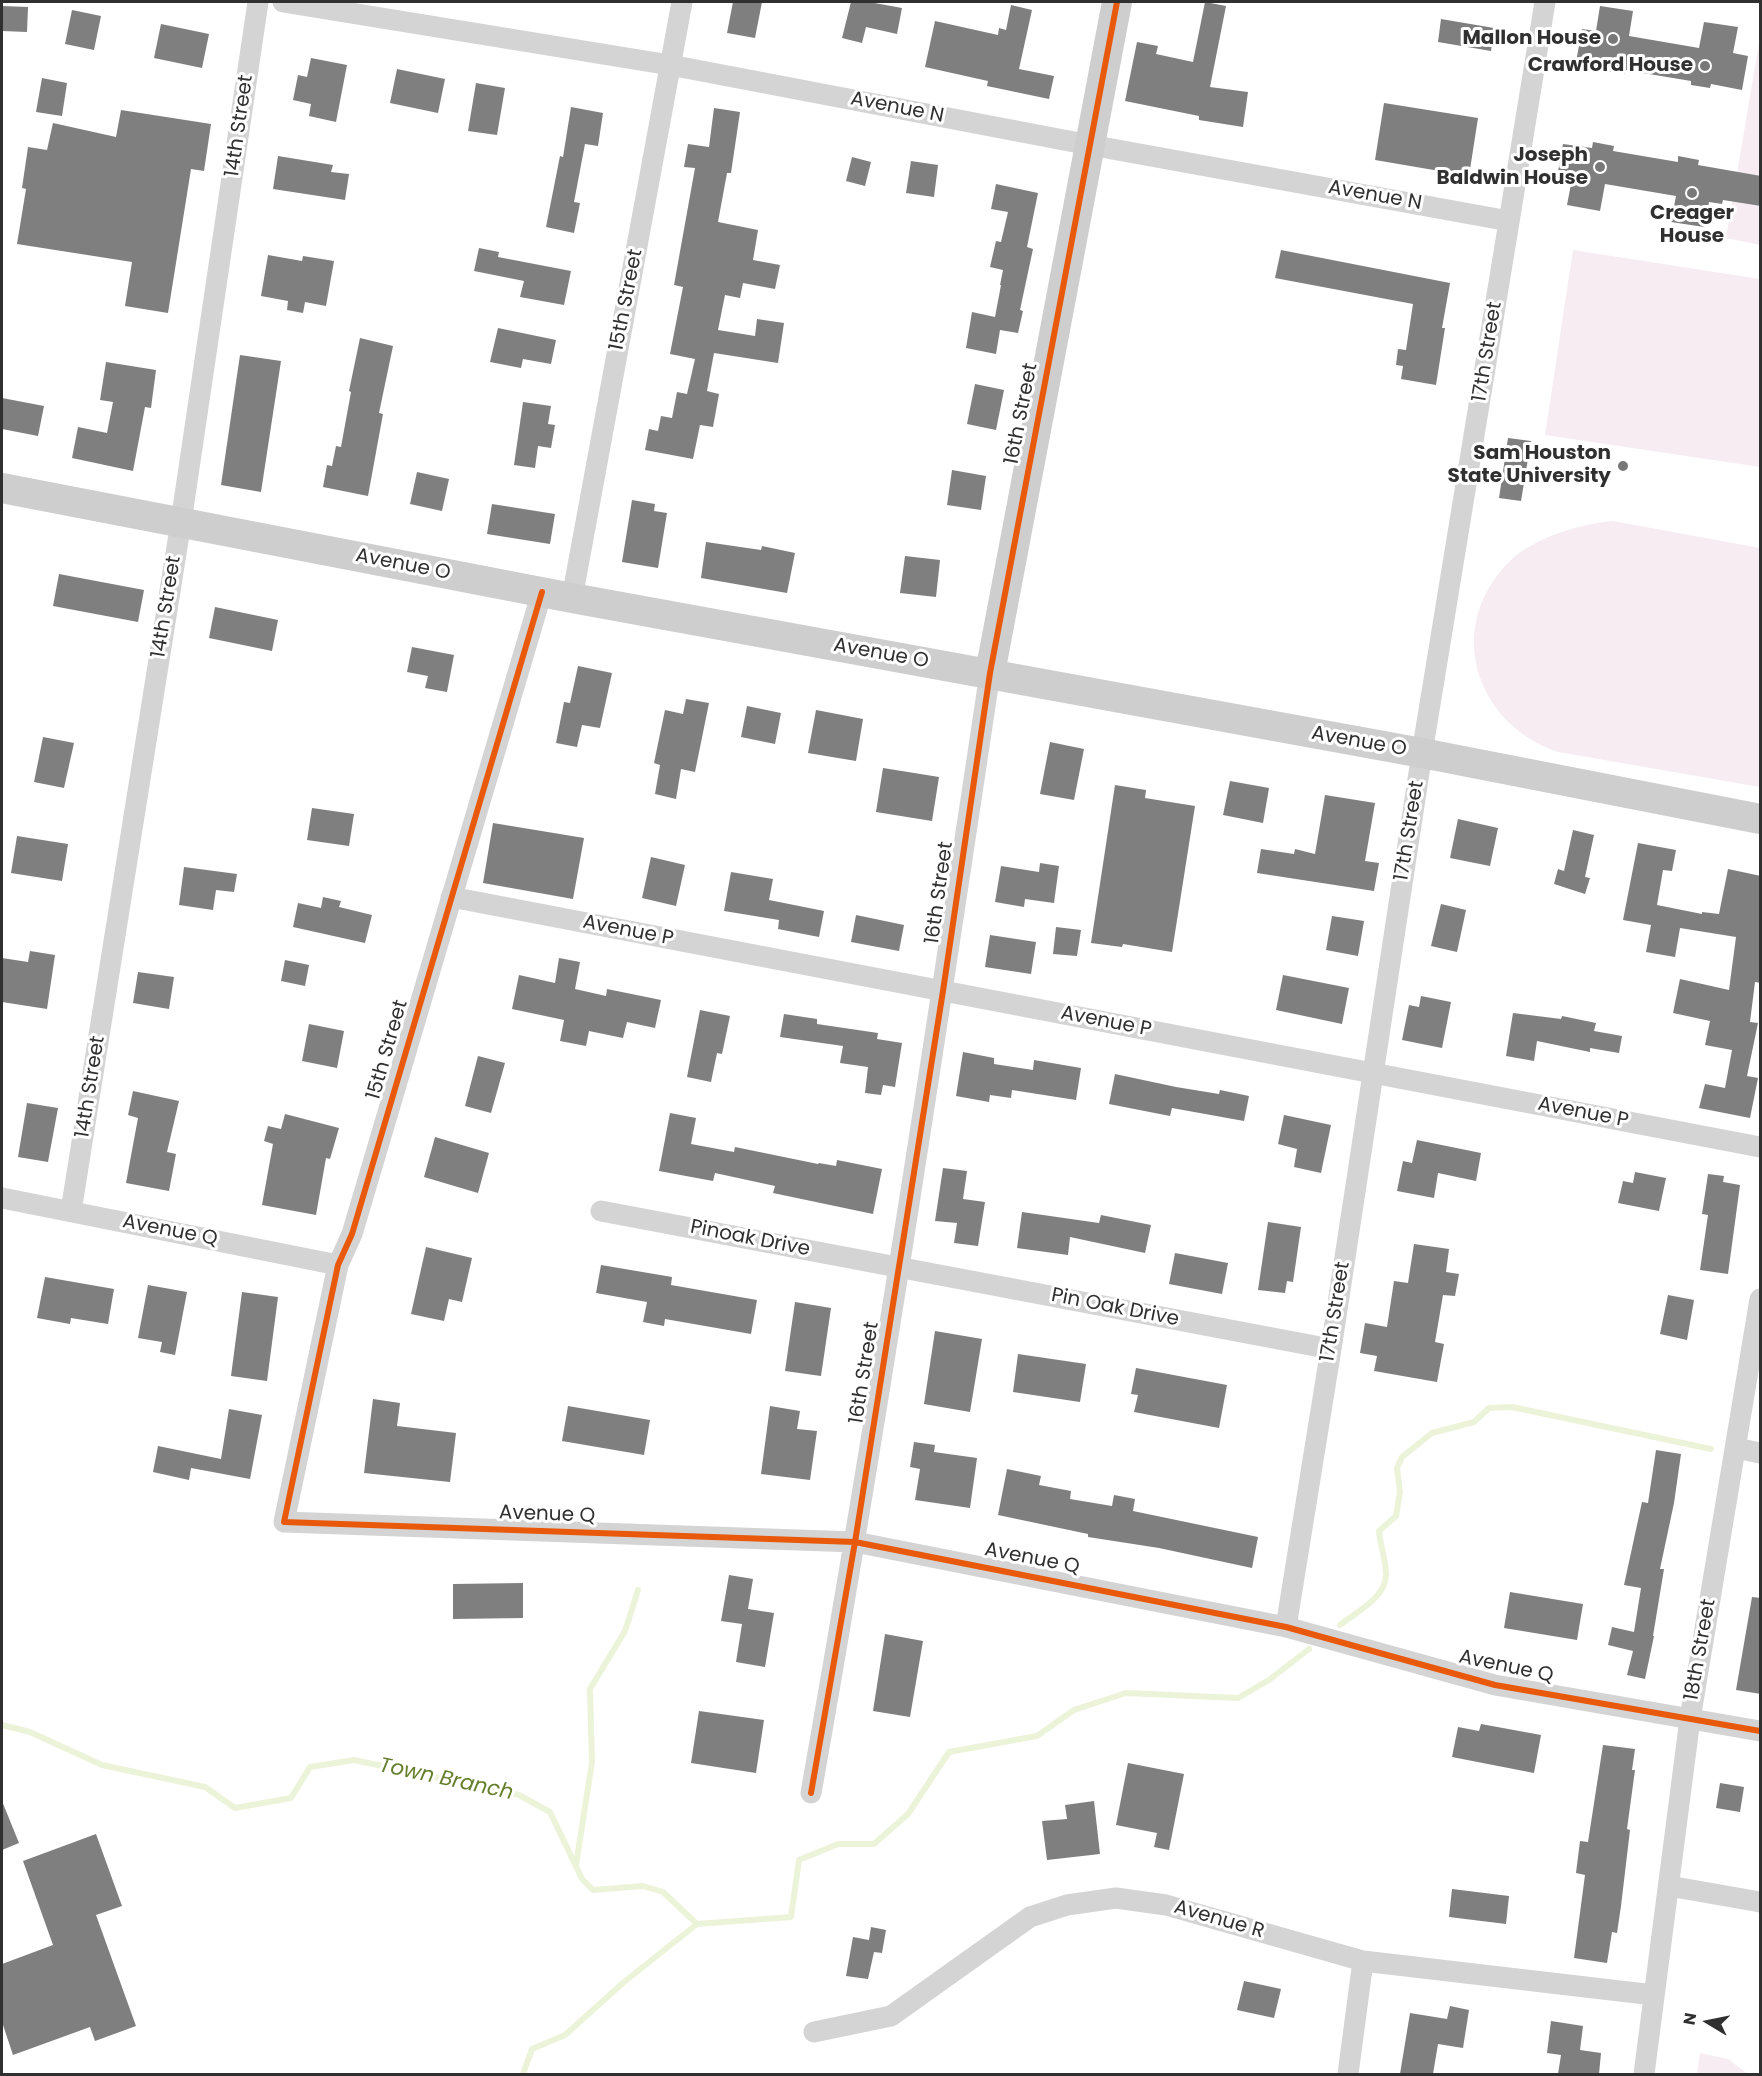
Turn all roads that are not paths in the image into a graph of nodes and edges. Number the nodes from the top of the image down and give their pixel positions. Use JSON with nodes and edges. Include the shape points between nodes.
{"nodes":[{"id":1,"x":258,"y":2,"type":"edge"},
{"id":2,"x":283,"y":2,"type":"edge"},
{"id":3,"x":682,"y":2,"type":"edge"},
{"id":4,"x":1117,"y":2,"type":"edge"},
{"id":5,"x":1545,"y":2,"type":"edge"},
{"id":6,"x":670,"y":65,"type":"junction"},
{"id":7,"x":1090,"y":145,"type":"junction"},
{"id":8,"x":1509,"y":221,"type":"junction"},
{"id":9,"x":2,"y":488,"type":"edge"},
{"id":10,"x":181,"y":522,"type":"junction"},
{"id":11,"x":542,"y":592,"type":"junction"},
{"id":12,"x":572,"y":598,"type":"junction"},
{"id":13,"x":990,"y":673,"type":"junction"},
{"id":14,"x":1422,"y":753,"type":"junction"},
{"id":15,"x":1761,"y":819,"type":"edge"},
{"id":16,"x":451,"y":897,"type":"junction"},
{"id":17,"x":943,"y":991,"type":"junction"},
{"id":18,"x":1372,"y":1073,"type":"junction"},
{"id":19,"x":1761,"y":1147,"type":"edge"},
{"id":20,"x":2,"y":1198,"type":"edge"},
{"id":21,"x":71,"y":1211,"type":"junction"},
{"id":22,"x":601,"y":1211,"type":"dead end"},
{"id":23,"x":338,"y":1265,"type":"junction"},
{"id":24,"x":898,"y":1267,"type":"junction"},
{"id":25,"x":1761,"y":1299,"type":"edge"},
{"id":26,"x":1331,"y":1349,"type":"junction"},
{"id":27,"x":1736,"y":1448,"type":"junction"},
{"id":28,"x":1761,"y":1453,"type":"edge"},
{"id":29,"x":284,"y":1522,"type":"joint"},
{"id":30,"x":855,"y":1542,"type":"junction"},
{"id":31,"x":1286,"y":1626,"type":"junction"},
{"id":32,"x":1690,"y":1719,"type":"junction"},
{"id":33,"x":1761,"y":1731,"type":"edge"},
{"id":34,"x":811,"y":1793,"type":"dead end"},
{"id":35,"x":1669,"y":1886,"type":"junction"},
{"id":36,"x":1761,"y":1902,"type":"edge"},
{"id":37,"x":1363,"y":1961,"type":"junction"},
{"id":38,"x":1654,"y":1995,"type":"junction"},
{"id":39,"x":814,"y":2032,"type":"dead end"},
{"id":40,"x":1348,"y":2074,"type":"edge"},
{"id":41,"x":1644,"y":2074,"type":"edge"}],
"edges":[{"from":1,"to":10,"type":"street","name":"14th Street"},
{"from":2,"to":6,"type":"street","name":"Avenue N"},
{"from":3,"to":6,"type":"street","name":"15th Street"},
{"from":4,"to":7,"type":"street","name":"16th Street"},
{"from":5,"to":8,"type":"street","name":"17th Street"},
{"from":6,"to":7,"type":"street","name":"Avenue N"},
{"from":6,"to":12,"type":"street","name":"15th Street"},
{"from":7,"to":8,"type":"street","name":"Avenue N"},
{"from":7,"to":13,"type":"street","name":"16th Street"},
{"from":8,"to":14,"type":"street","name":"17th Street"},
{"from":9,"to":10,"type":"street","name":"Avenue O"},
{"from":10,"to":11,"type":"street","name":"Avenue O"},
{"from":10,"to":21,"type":"street","name":"14th Street"},
{"from":11,"to":12,"type":"street","name":"Avenue O"},
{"from":11,"to":16,"type":"street","name":"15th Street"},
{"from":12,"to":13,"type":"street","name":"Avenue O"},
{"from":13,"to":14,"type":"street","name":"Avenue O"},
{"from":13,"to":17,"type":"street","name":"16th Street"},
{"from":14,"to":15,"type":"street","name":"Avenue O"},
{"from":14,"to":18,"type":"street","name":"17th Street"},
{"from":16,"to":17,"type":"street","name":"Avenue P"},
{"from":16,"to":23,"type":"street","name":"15th Street","via":[[352,1234]]},
{"from":17,"to":18,"type":"street","name":"Avenue P"},
{"from":17,"to":24,"type":"street","name":"16th Street"},
{"from":18,"to":19,"type":"street","name":"Avenue P"},
{"from":18,"to":26,"type":"street","name":"17th Street"},
{"from":20,"to":21,"type":"street","name":"Avenue Q"},
{"from":21,"to":23,"type":"street","name":"Avenue Q"},
{"from":22,"to":24,"type":"street","name":"Pinoak Drive"},
{"from":23,"to":29,"type":"street","name":"15th Street"},
{"from":24,"to":26,"type":"street","name":"Pin Oak Drive"},
{"from":24,"to":30,"type":"street","name":"16th Street"},
{"from":25,"to":27,"type":"street","name":"18th Street"},
{"from":26,"to":31,"type":"street","name":"17th Street"},
{"from":27,"to":28,"type":"street"},
{"from":27,"to":32,"type":"street","name":"18th Street"},
{"from":29,"to":30,"type":"street","name":"Avenue Q"},
{"from":30,"to":31,"type":"street","name":"Avenue Q"},
{"from":30,"to":34,"type":"street","name":"16th Street"},
{"from":31,"to":32,"type":"street","name":"Avenue Q","via":[[1495,1685]]},
{"from":32,"to":33,"type":"street","name":"Avenue Q"},
{"from":32,"to":35,"type":"street","name":"18th Street"},
{"from":35,"to":36,"type":"street"},
{"from":35,"to":38,"type":"street","name":"18th Street"},
{"from":37,"to":38,"type":"street","name":"Avenue R"},
{"from":37,"to":39,"type":"street","name":"Avenue R","via":[[1166,1905],[1116,1898],[1067,1905],[1030,1917],[891,2016]]},
{"from":37,"to":40,"type":"street"},
{"from":38,"to":41,"type":"street","name":"18th Street"}]}
